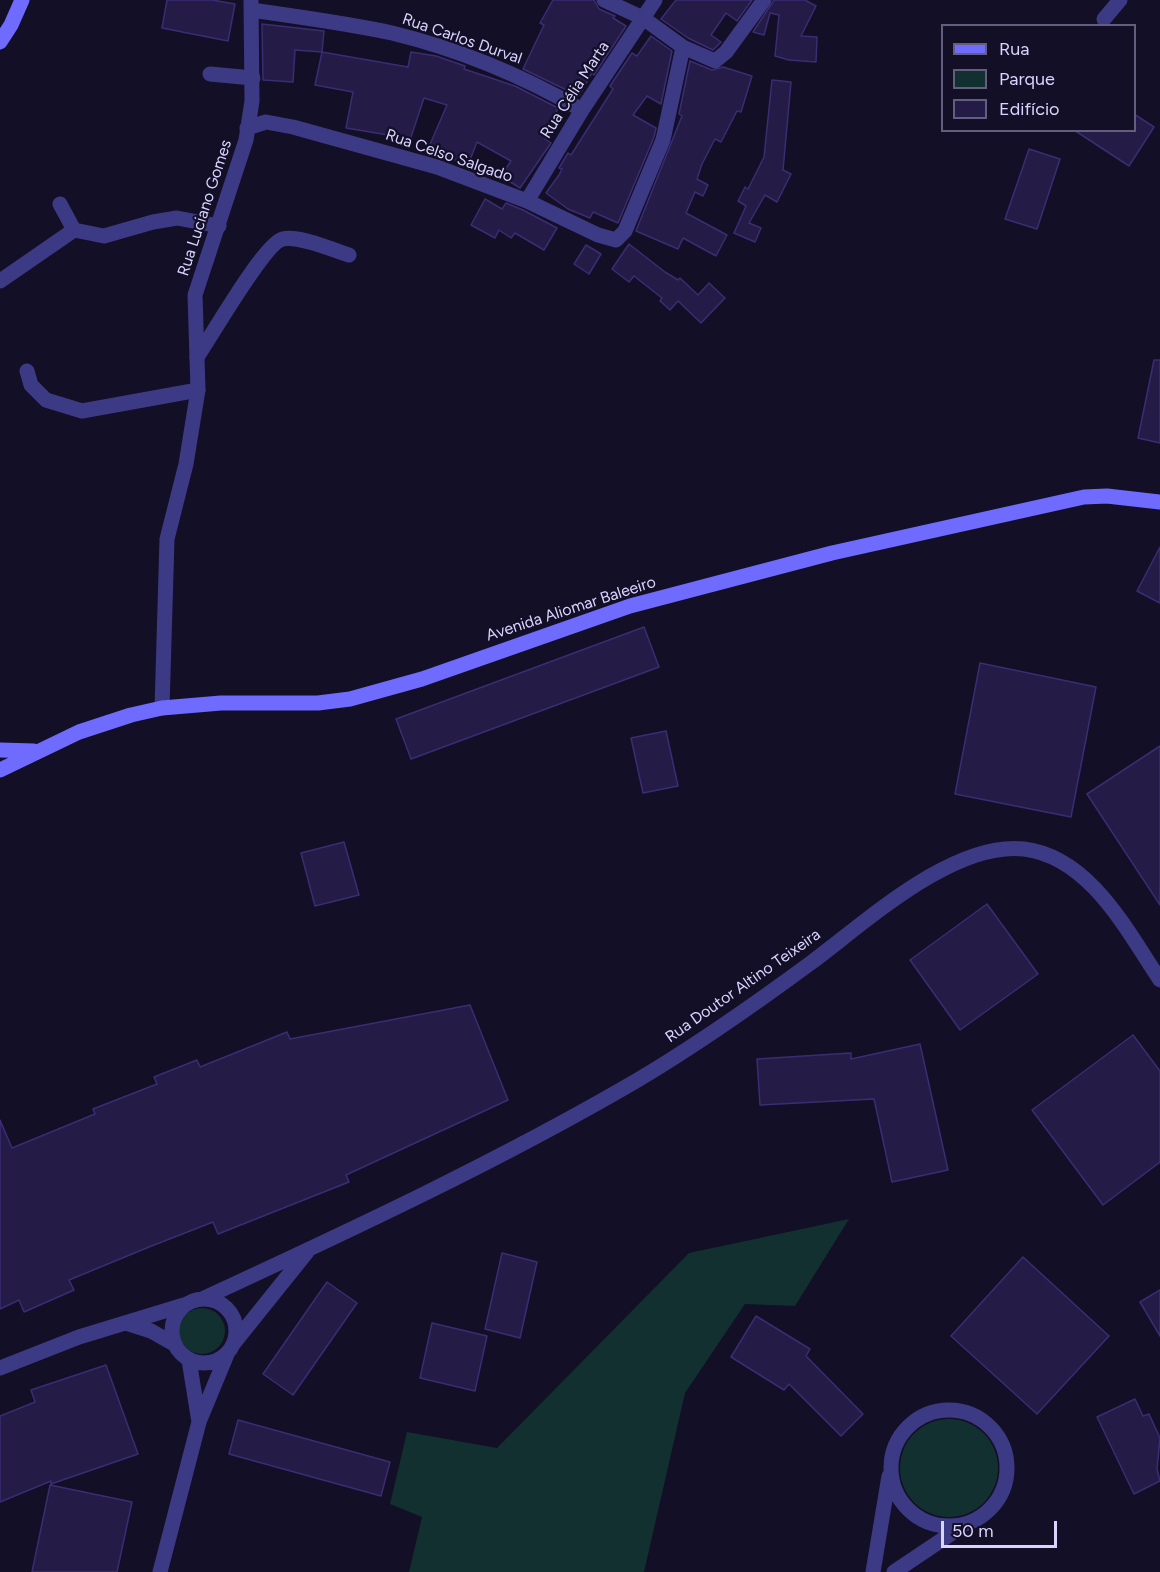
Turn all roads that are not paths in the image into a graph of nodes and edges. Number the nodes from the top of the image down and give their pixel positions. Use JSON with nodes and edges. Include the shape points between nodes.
{"nodes":[{"id":1,"x":22,"y":0,"type":"edge"},
{"id":2,"x":604,"y":0,"type":"edge"},
{"id":3,"x":655,"y":0,"type":"edge"},
{"id":4,"x":764,"y":0,"type":"edge"},
{"id":5,"x":1120,"y":0,"type":"edge"},
{"id":6,"x":251,"y":5,"type":"edge"},
{"id":7,"x":643,"y":18,"type":"junction"},
{"id":8,"x":1104,"y":19,"type":"dead end"},
{"id":9,"x":0,"y":42,"type":"edge"},
{"id":10,"x":682,"y":47,"type":"junction"},
{"id":11,"x":210,"y":74,"type":"dead end"},
{"id":12,"x":252,"y":78,"type":"junction"},
{"id":13,"x":582,"y":110,"type":"junction"},
{"id":14,"x":247,"y":128,"type":"junction"},
{"id":15,"x":526,"y":201,"type":"junction"},
{"id":16,"x":60,"y":204,"type":"dead end"},
{"id":17,"x":219,"y":226,"type":"junction"},
{"id":18,"x":74,"y":230,"type":"junction"},
{"id":19,"x":349,"y":255,"type":"dead end"},
{"id":20,"x":0,"y":281,"type":"edge"},
{"id":21,"x":197,"y":357,"type":"junction"},
{"id":22,"x":27,"y":371,"type":"dead end"},
{"id":23,"x":198,"y":390,"type":"junction"},
{"id":24,"x":1160,"y":502,"type":"edge"},
{"id":25,"x":162,"y":708,"type":"junction"},
{"id":26,"x":0,"y":750,"type":"edge"},
{"id":27,"x":37,"y":751,"type":"junction"},
{"id":28,"x":0,"y":770,"type":"edge"},
{"id":29,"x":1160,"y":980,"type":"edge"},
{"id":30,"x":309,"y":1250,"type":"junction"},
{"id":31,"x":202,"y":1299,"type":"junction"},
{"id":32,"x":185,"y":1304,"type":"junction"},
{"id":33,"x":126,"y":1323,"type":"junction"},
{"id":34,"x":174,"y":1344,"type":"junction"},
{"id":35,"x":231,"y":1348,"type":"junction"},
{"id":36,"x":189,"y":1360,"type":"junction"},
{"id":37,"x":0,"y":1368,"type":"edge"},
{"id":38,"x":199,"y":1422,"type":"junction"},
{"id":39,"x":890,"y":1470,"type":"junction"},
{"id":40,"x":965,"y":1524,"type":"junction"},
{"id":41,"x":160,"y":1572,"type":"edge"},
{"id":42,"x":873,"y":1572,"type":"edge"},
{"id":43,"x":894,"y":1572,"type":"edge"}],
"edges":[{"from":1,"to":9,"type":"main road"},
{"from":2,"to":7,"type":"street"},
{"from":3,"to":7,"type":"street","name":"Rua Célia Marta"},
{"from":4,"to":10,"type":"street","via":[[715,61]]},
{"from":5,"to":8,"type":"street"},
{"from":6,"to":12,"type":"street","name":"Rua Luciano Gomes"},
{"from":6,"to":13,"type":"street","name":"Rua Carlos Durval","via":[[436,46],[538,85]]},
{"from":7,"to":10,"type":"street"},
{"from":7,"to":13,"type":"street","name":"Rua Célia Marta"},
{"from":10,"to":15,"type":"street","name":"Rua Celso Salgado","via":[[663,140],[620,238],[610,239]]},
{"from":11,"to":12,"type":"street"},
{"from":12,"to":14,"type":"street","name":"Rua Luciano Gomes"},
{"from":13,"to":15,"type":"street","name":"Rua Célia Marta"},
{"from":14,"to":15,"type":"street","name":"Rua Celso Salgado","via":[[266,122],[293,127],[437,167]]},
{"from":14,"to":17,"type":"street","name":"Rua Luciano Gomes"},
{"from":16,"to":18,"type":"street"},
{"from":17,"to":18,"type":"street","via":[[177,218],[104,236]]},
{"from":17,"to":21,"type":"street","name":"Rua Luciano Gomes","via":[[195,295]]},
{"from":18,"to":20,"type":"street"},
{"from":19,"to":21,"type":"street","via":[[297,239],[276,241]]},
{"from":21,"to":23,"type":"street","name":"Rua Luciano Gomes"},
{"from":22,"to":23,"type":"street","via":[[31,385],[46,400],[82,411]]},
{"from":23,"to":25,"type":"street","name":"Rua Luciano Gomes","via":[[186,464],[167,539]]},
{"from":24,"to":25,"type":"main road","name":"Avenida Aliomar Baleeiro","via":[[1107,496],[1075,498],[832,553],[630,606],[422,679],[350,699],[318,704],[221,703]]},
{"from":25,"to":27,"type":"main road","name":"Avenida Aliomar Baleeiro","via":[[107,722]]},
{"from":26,"to":27,"type":"main road"},
{"from":27,"to":28,"type":"main road","name":"Avenida Aliomar Baleeiro"},
{"from":29,"to":30,"type":"street","name":"Rua Doutor Altino Teixeira","via":[[1102,897],[1080,875],[1053,858],[1024,849],[965,858],[931,875],[755,1004],[638,1080]]},
{"from":30,"to":31,"type":"street","name":"Rua Doutor Altino Teixeira"},
{"from":30,"to":35,"type":"street","name":"Rua Doutor Altino Teixeira"},
{"from":31,"to":32,"type":"street"},
{"from":31,"to":35,"type":"street","via":[[223,1306],[231,1314],[235,1324]]},
{"from":32,"to":33,"type":"street"},
{"from":32,"to":34,"type":"street","via":[[171,1327]]},
{"from":33,"to":34,"type":"street","via":[[152,1331]]},
{"from":33,"to":37,"type":"street"},
{"from":34,"to":36,"type":"street"},
{"from":35,"to":36,"type":"street","via":[[210,1363]]},
{"from":35,"to":38,"type":"street"},
{"from":36,"to":38,"type":"street"},
{"from":38,"to":41,"type":"street"},
{"from":39,"to":40,"type":"street","via":[[894,1490],[914,1515],[945,1527]]},
{"from":39,"to":40,"type":"street","via":[[893,1450],[902,1433],[917,1419],[955,1410],[974,1416],[1002,1444],[1007,1464],[1005,1484],[997,1502],[983,1516]]},
{"from":39,"to":42,"type":"street"},
{"from":40,"to":43,"type":"street"}]}
